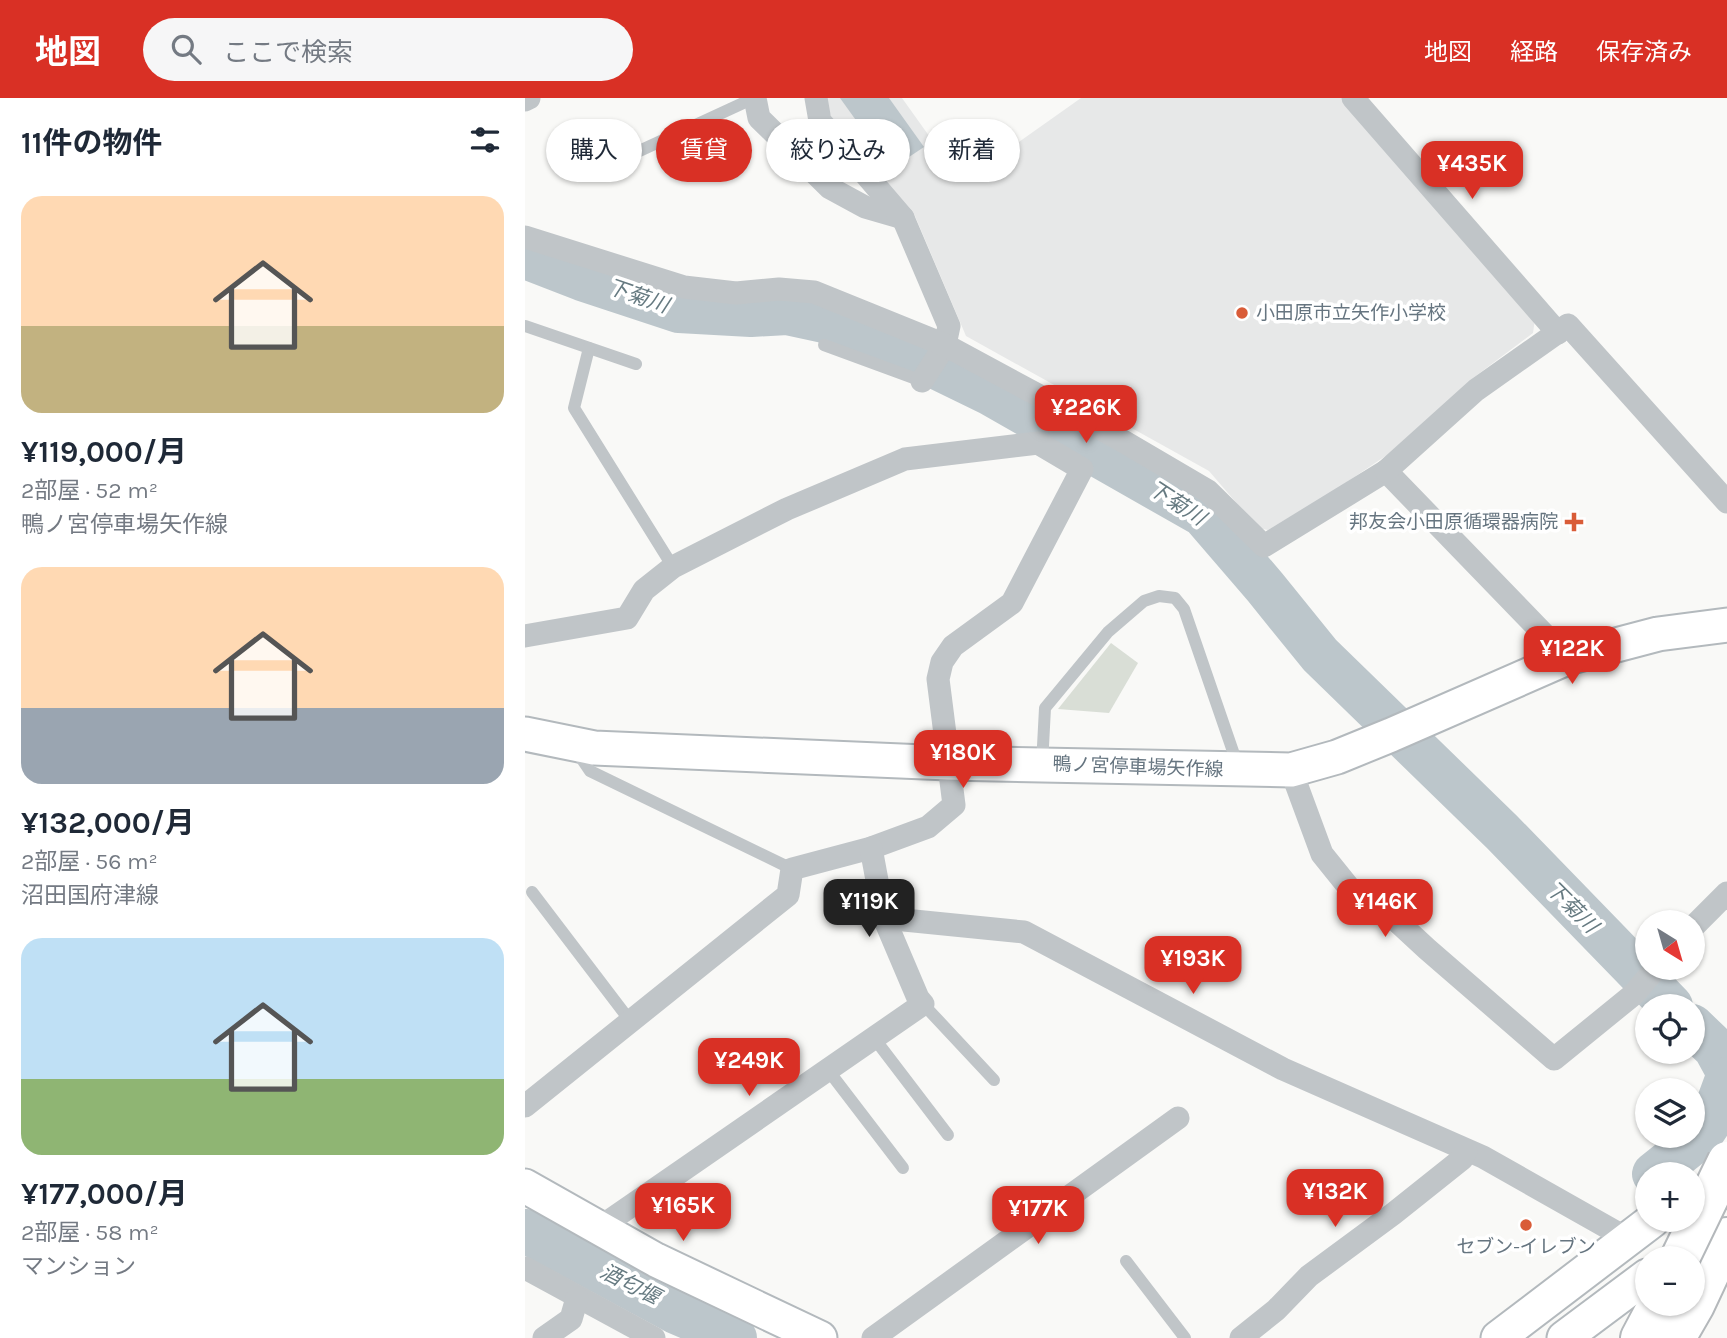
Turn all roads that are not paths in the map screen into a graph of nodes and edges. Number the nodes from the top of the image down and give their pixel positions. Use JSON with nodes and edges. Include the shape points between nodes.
{"nodes":[{"id":1,"x":755,"y":98,"type":"edge"},
{"id":2,"x":816,"y":98,"type":"edge"},
{"id":3,"x":1353,"y":98,"type":"edge"},
{"id":4,"x":642,"y":150,"type":"edge"},
{"id":5,"x":903,"y":218,"type":"junction"},
{"id":6,"x":527,"y":243,"type":"edge"},
{"id":7,"x":525,"y":326,"type":"edge"},
{"id":8,"x":1558,"y":332,"type":"junction"},
{"id":9,"x":824,"y":345,"type":"dead end"},
{"id":10,"x":589,"y":348,"type":"junction"},
{"id":11,"x":940,"y":351,"type":"junction"},
{"id":12,"x":636,"y":364,"type":"dead end"},
{"id":13,"x":922,"y":381,"type":"joint"},
{"id":14,"x":1386,"y":471,"type":"junction"},
{"id":15,"x":1727,"y":502,"type":"edge"},
{"id":16,"x":673,"y":567,"type":"junction"},
{"id":17,"x":1727,"y":625,"type":"edge"},
{"id":18,"x":525,"y":636,"type":"edge"},
{"id":19,"x":1567,"y":658,"type":"junction"},
{"id":20,"x":525,"y":734,"type":"edge"},
{"id":21,"x":572,"y":743,"type":"junction"},
{"id":22,"x":948,"y":763,"type":"junction"},
{"id":23,"x":1042,"y":765,"type":"junction"},
{"id":24,"x":1239,"y":770,"type":"junction"},
{"id":25,"x":1291,"y":770,"type":"junction"},
{"id":26,"x":870,"y":848,"type":"junction"},
{"id":27,"x":792,"y":869,"type":"junction"},
{"id":28,"x":532,"y":892,"type":"dead end"},
{"id":29,"x":1727,"y":892,"type":"edge"},
{"id":30,"x":1705,"y":915,"type":"edge"},
{"id":31,"x":884,"y":918,"type":"junction"},
{"id":32,"x":1646,"y":980,"type":"edge"},
{"id":33,"x":923,"y":1004,"type":"junction"},
{"id":34,"x":631,"y":1022,"type":"junction"},
{"id":35,"x":874,"y":1038,"type":"junction"},
{"id":36,"x":828,"y":1070,"type":"junction"},
{"id":37,"x":994,"y":1080,"type":"dead end"},
{"id":38,"x":525,"y":1106,"type":"edge"},
{"id":39,"x":1178,"y":1118,"type":"dead end"},
{"id":40,"x":948,"y":1135,"type":"dead end"},
{"id":41,"x":1466,"y":1152,"type":"junction"},
{"id":42,"x":1727,"y":1163,"type":"edge"},
{"id":43,"x":903,"y":1168,"type":"dead end"},
{"id":44,"x":1705,"y":1181,"type":"edge"},
{"id":45,"x":525,"y":1186,"type":"edge"},
{"id":46,"x":1727,"y":1215,"type":"edge"},
{"id":47,"x":1635,"y":1227,"type":"edge"},
{"id":48,"x":599,"y":1228,"type":"junction"},
{"id":49,"x":1636,"y":1232,"type":"edge"},
{"id":50,"x":1727,"y":1237,"type":"edge"},
{"id":51,"x":1686,"y":1246,"type":"edge"},
{"id":52,"x":1686,"y":1246,"type":"edge"},
{"id":53,"x":1126,"y":1261,"type":"dead end"},
{"id":54,"x":525,"y":1268,"type":"edge"},
{"id":55,"x":1635,"y":1285,"type":"edge"},
{"id":56,"x":577,"y":1298,"type":"junction"},
{"id":57,"x":1652,"y":1316,"type":"edge"},
{"id":58,"x":544,"y":1338,"type":"edge"},
{"id":59,"x":654,"y":1338,"type":"edge"},
{"id":60,"x":820,"y":1338,"type":"edge"},
{"id":61,"x":873,"y":1338,"type":"edge"},
{"id":62,"x":1185,"y":1338,"type":"edge"},
{"id":63,"x":1241,"y":1338,"type":"edge"},
{"id":64,"x":1498,"y":1338,"type":"edge"},
{"id":65,"x":1564,"y":1338,"type":"edge"},
{"id":66,"x":1640,"y":1338,"type":"edge"},
{"id":67,"x":1676,"y":1338,"type":"edge"}],
"edges":[{"from":1,"to":4,"type":"lane"},
{"from":1,"to":5,"type":"street","via":[[759,118],[830,188],[865,207]]},
{"from":2,"to":5,"type":"street","via":[[820,121]]},
{"from":3,"to":8,"type":"street"},
{"from":5,"to":11,"type":"street","via":[[949,326]]},
{"from":6,"to":11,"type":"street","via":[[684,287],[736,293],[814,292]]},
{"from":7,"to":10,"type":"lane"},
{"from":8,"to":14,"type":"street","via":[[1476,390]]},
{"from":8,"to":15,"type":"street","via":[[1569,325]]},
{"from":9,"to":13,"type":"lane"},
{"from":10,"to":12,"type":"lane"},
{"from":10,"to":16,"type":"lane","via":[[574,408]]},
{"from":11,"to":13,"type":"street"},
{"from":11,"to":14,"type":"street","via":[[1115,437],[1208,491],[1264,546]]},
{"from":14,"to":19,"type":"street"},
{"from":16,"to":18,"type":"street","via":[[644,590],[627,618]]},
{"from":16,"to":22,"type":"street","via":[[787,509],[905,459],[1038,443],[1082,469],[1012,603],[953,646],[942,662],[938,678]]},
{"from":17,"to":19,"type":"main road","name":"鴨ノ宮停車場矢作線","via":[[1658,634]]},
{"from":19,"to":25,"type":"main road","name":"鴨ノ宮停車場矢作線","via":[[1337,757]]},
{"from":20,"to":21,"type":"main road","name":"鴨ノ宮停車場矢作線"},
{"from":21,"to":22,"type":"main road","name":"鴨ノ宮停車場矢作線","via":[[594,748]]},
{"from":21,"to":27,"type":"lane","via":[[590,771]]},
{"from":22,"to":23,"type":"main road","name":"鴨ノ宮停車場矢作線"},
{"from":22,"to":26,"type":"street","via":[[954,805],[928,827]]},
{"from":23,"to":24,"type":"main road","name":"鴨ノ宮停車場矢作線"},
{"from":23,"to":24,"type":"lane","via":[[1045,708],[1108,632],[1144,601],[1160,596],[1175,598],[1184,609]]},
{"from":24,"to":25,"type":"main road","name":"鴨ノ宮停車場矢作線"},
{"from":25,"to":32,"type":"street","via":[[1322,854],[1355,895],[1372,909],[1387,912],[1554,1059]]},
{"from":26,"to":27,"type":"street"},
{"from":26,"to":31,"type":"street"},
{"from":27,"to":34,"type":"street","via":[[788,895]]},
{"from":28,"to":34,"type":"lane"},
{"from":29,"to":30,"type":"street"},
{"from":31,"to":33,"type":"street"},
{"from":31,"to":41,"type":"street","via":[[1024,932],[1283,1069]]},
{"from":33,"to":35,"type":"street"},
{"from":33,"to":37,"type":"lane"},
{"from":34,"to":38,"type":"street"},
{"from":35,"to":36,"type":"street"},
{"from":35,"to":40,"type":"lane"},
{"from":36,"to":43,"type":"lane"},
{"from":36,"to":48,"type":"street"},
{"from":39,"to":61,"type":"street"},
{"from":41,"to":47,"type":"street"},
{"from":41,"to":63,"type":"street","via":[[1309,1276]]},
{"from":42,"to":44,"type":"main road"},
{"from":42,"to":51,"type":"highway","bridge":true},
{"from":45,"to":48,"type":"main road"},
{"from":46,"to":52,"type":"main road"},
{"from":48,"to":60,"type":"main road"},
{"from":49,"to":64,"type":"main road"},
{"from":50,"to":67,"type":"highway"},
{"from":53,"to":62,"type":"lane"},
{"from":54,"to":56,"type":"street"},
{"from":55,"to":65,"type":"main road"},
{"from":56,"to":58,"type":"street","via":[[571,1319]]},
{"from":56,"to":59,"type":"street"},
{"from":57,"to":66,"type":"highway"}]}
